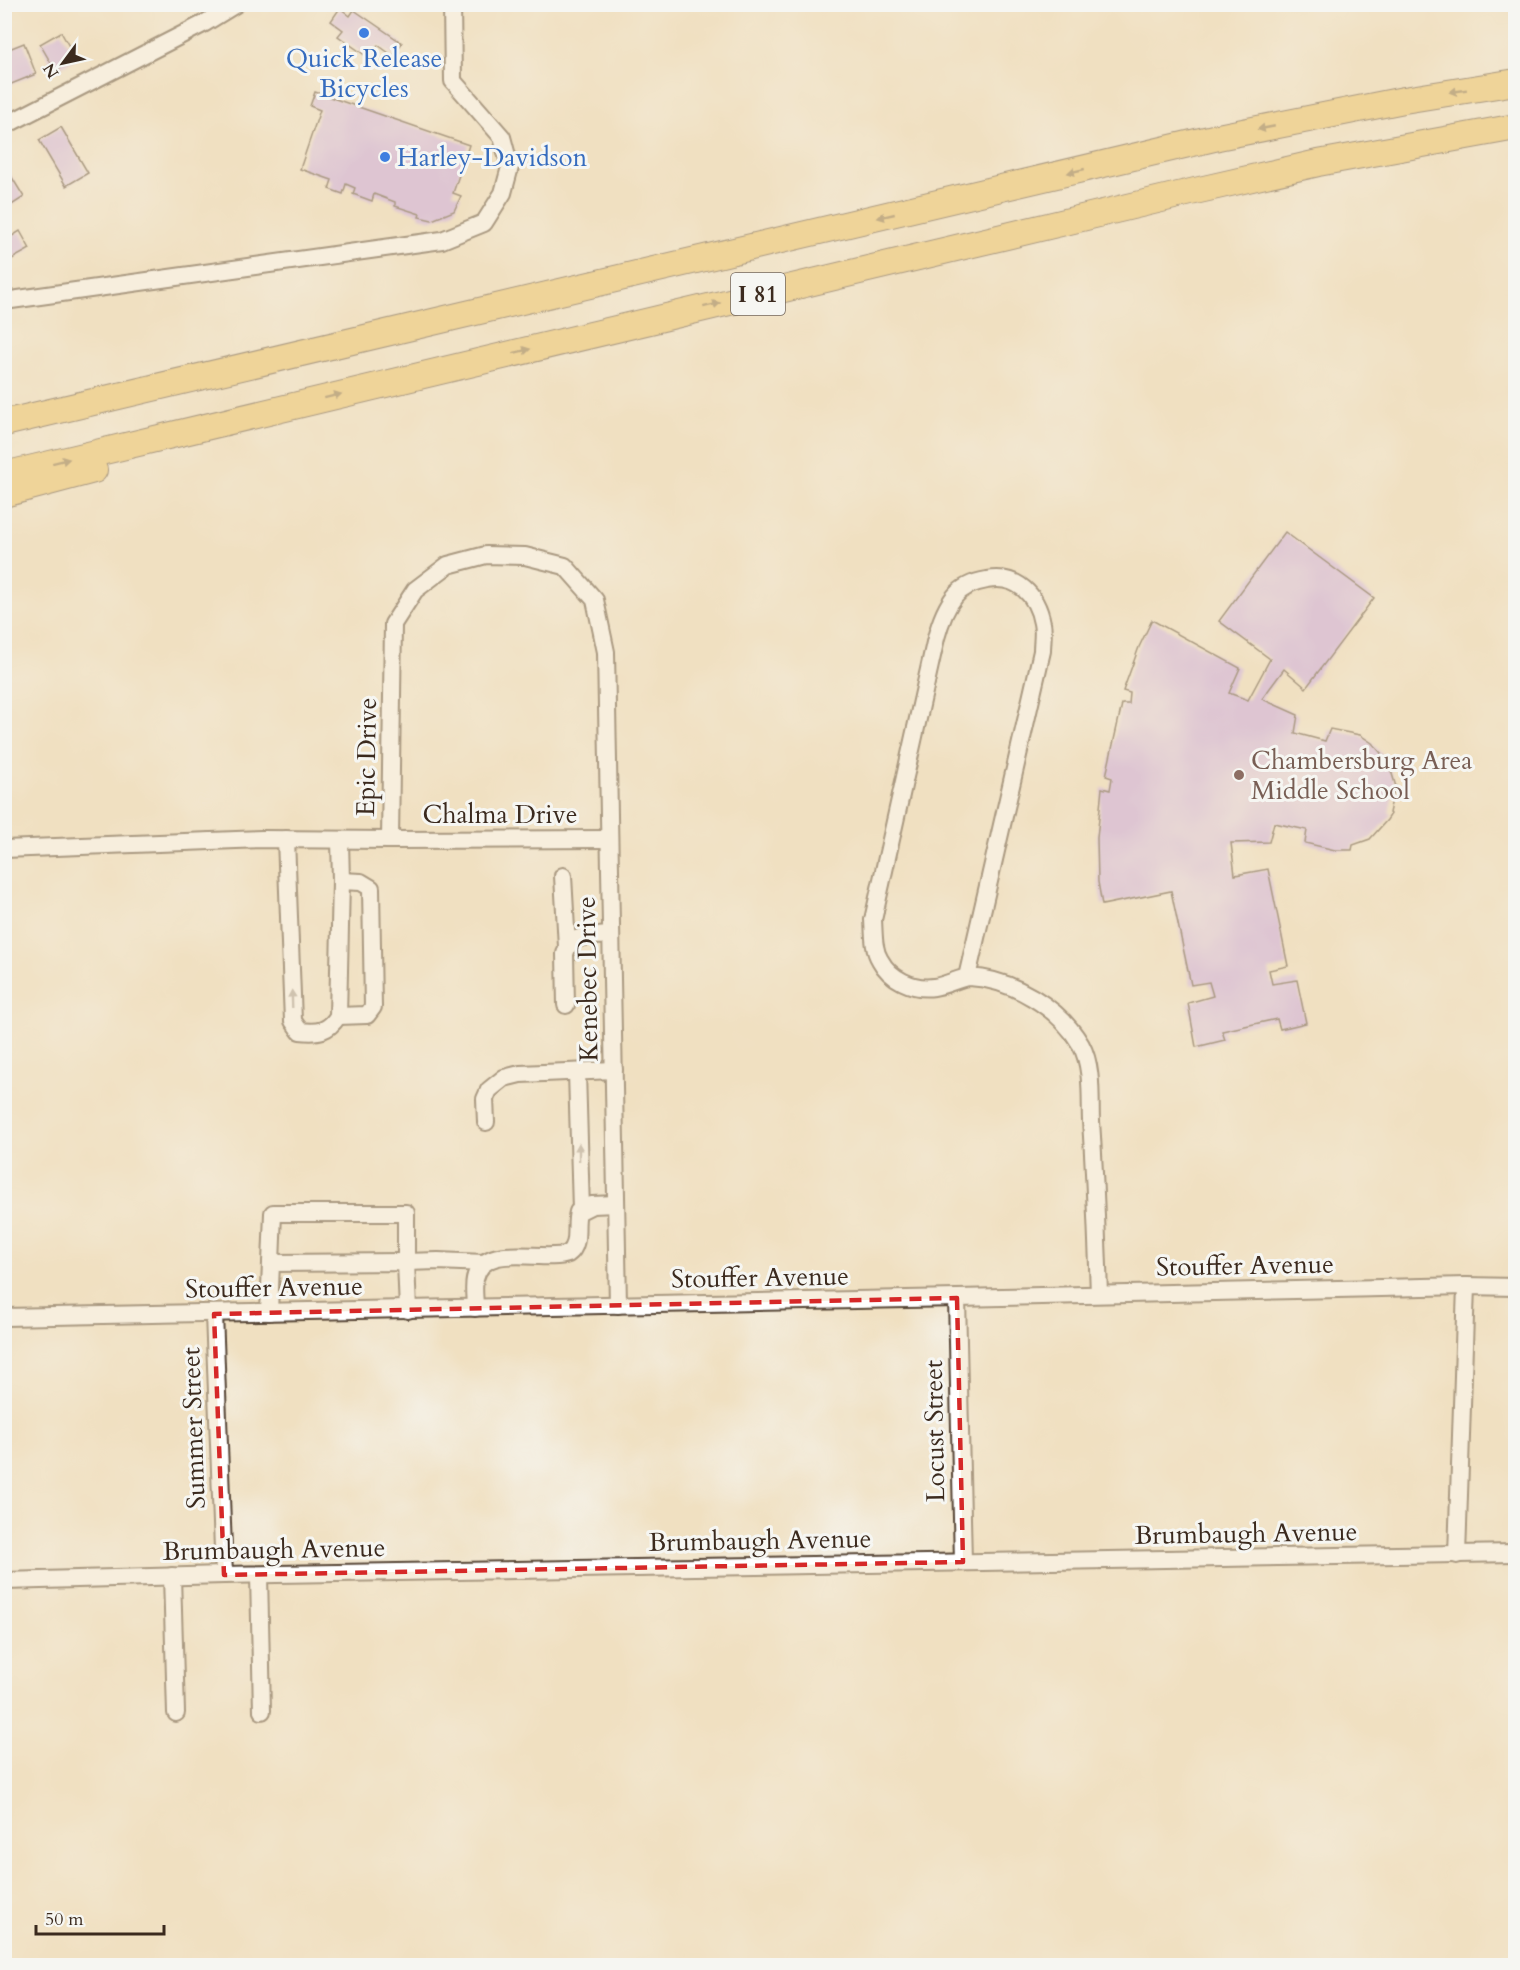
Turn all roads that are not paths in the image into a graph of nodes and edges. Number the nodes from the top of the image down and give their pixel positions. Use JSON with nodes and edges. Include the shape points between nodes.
{"nodes":[{"id":1,"x":236,"y":4,"type":"edge"},
{"id":2,"x":452,"y":4,"type":"edge"},
{"id":3,"x":1515,"y":82,"type":"edge"},
{"id":4,"x":4,"y":126,"type":"edge"},
{"id":5,"x":1515,"y":127,"type":"edge"},
{"id":6,"x":4,"y":301,"type":"edge"},
{"id":7,"x":415,"y":327,"type":"junction"},
{"id":8,"x":305,"y":403,"type":"junction"},
{"id":9,"x":4,"y":406,"type":"edge"},
{"id":10,"x":4,"y":423,"type":"edge"},
{"id":11,"x":4,"y":475,"type":"edge"},
{"id":12,"x":4,"y":494,"type":"edge"},
{"id":13,"x":606,"y":652,"type":"joint"},
{"id":14,"x":286,"y":839,"type":"junction"},
{"id":15,"x":609,"y":839,"type":"junction"},
{"id":16,"x":340,"y":840,"type":"junction"},
{"id":17,"x":390,"y":840,"type":"junction"},
{"id":18,"x":4,"y":849,"type":"edge"},
{"id":19,"x":563,"y":876,"type":"dead end"},
{"id":20,"x":341,"y":881,"type":"junction"},
{"id":21,"x":611,"y":935,"type":"junction"},
{"id":22,"x":567,"y":947,"type":"junction"},
{"id":23,"x":967,"y":977,"type":"junction"},
{"id":24,"x":566,"y":1005,"type":"dead end"},
{"id":25,"x":338,"y":1016,"type":"junction"},
{"id":26,"x":614,"y":1070,"type":"junction"},
{"id":27,"x":577,"y":1072,"type":"junction"},
{"id":28,"x":486,"y":1122,"type":"dead end"},
{"id":29,"x":616,"y":1204,"type":"junction"},
{"id":30,"x":581,"y":1210,"type":"junction"},
{"id":31,"x":406,"y":1262,"type":"junction"},
{"id":32,"x":271,"y":1263,"type":"junction"},
{"id":33,"x":484,"y":1263,"type":"junction"},
{"id":34,"x":1466,"y":1286,"type":"junction"},
{"id":35,"x":1515,"y":1287,"type":"edge"},
{"id":36,"x":1099,"y":1294,"type":"junction"},
{"id":37,"x":957,"y":1298,"type":"junction"},
{"id":38,"x":618,"y":1305,"type":"junction"},
{"id":39,"x":475,"y":1308,"type":"junction"},
{"id":40,"x":408,"y":1310,"type":"junction"},
{"id":41,"x":269,"y":1312,"type":"junction"},
{"id":42,"x":214,"y":1314,"type":"junction"},
{"id":43,"x":4,"y":1317,"type":"edge"},
{"id":44,"x":1515,"y":1553,"type":"edge"},
{"id":45,"x":1457,"y":1555,"type":"junction"},
{"id":46,"x":963,"y":1562,"type":"junction"},
{"id":47,"x":224,"y":1575,"type":"junction"},
{"id":48,"x":259,"y":1575,"type":"junction"},
{"id":49,"x":172,"y":1576,"type":"junction"},
{"id":50,"x":4,"y":1581,"type":"edge"},
{"id":51,"x":262,"y":1711,"type":"dead end"},
{"id":52,"x":176,"y":1713,"type":"dead end"}],
"edges":[{"from":1,"to":4,"type":"street"},
{"from":2,"to":6,"type":"street","via":[[453,81],[502,137],[510,167],[503,194],[484,223],[442,240]]},
{"from":3,"to":7,"type":"highway","number":"I 81","one_way":true,"via":[[1218,137]]},
{"from":8,"to":5,"type":"highway","number":"I 81","one_way":true,"via":[[1195,190]]},
{"from":7,"to":9,"type":"highway","via":[[328,336]]},
{"from":7,"to":10,"type":"highway","number":"I 81"},
{"from":11,"to":8,"type":"highway","number":"I 81","one_way":true},
{"from":8,"to":12,"type":"highway","via":[[274,422]]},
{"from":13,"to":15,"type":"street","name":"Kenebec Drive"},
{"from":13,"to":17,"type":"street","name":"Epic Drive","via":[[595,600],[565,566],[525,556],[486,555],[448,565],[415,590],[393,624]]},
{"from":14,"to":16,"type":"street","name":"Epic Drive"},
{"from":14,"to":18,"type":"street","name":"Epic Drive"},
{"from":25,"to":14,"type":"street","one_way":true,"via":[[323,1031],[300,1031],[293,1021]]},
{"from":15,"to":17,"type":"street","name":"Chalma Drive"},
{"from":15,"to":21,"type":"street","name":"Kenebec Drive"},
{"from":16,"to":17,"type":"street","name":"Epic Drive"},
{"from":16,"to":20,"type":"street"},
{"from":19,"to":22,"type":"street"},
{"from":20,"to":25,"type":"street"},
{"from":20,"to":25,"type":"street","via":[[361,882],[371,888],[374,993],[367,1015]]},
{"from":21,"to":22,"type":"street","via":[[572,940]]},
{"from":21,"to":26,"type":"street","name":"Kenebec Drive"},
{"from":22,"to":24,"type":"street"},
{"from":23,"to":23,"type":"street","via":[[931,988],[895,978],[880,960],[873,920],[943,615],[956,594],[974,582],[995,578],[1014,581],[1033,598],[1042,624],[1042,651]]},
{"from":23,"to":36,"type":"street","via":[[1027,994],[1071,1029],[1083,1048],[1088,1070]]},
{"from":26,"to":27,"type":"street"},
{"from":26,"to":29,"type":"street","name":"Kenebec Drive"},
{"from":27,"to":28,"type":"street","via":[[504,1078],[489,1089],[485,1099]]},
{"from":30,"to":27,"type":"street","one_way":true},
{"from":29,"to":30,"type":"street","via":[[592,1205]]},
{"from":29,"to":38,"type":"street","name":"Kenebec Drive"},
{"from":30,"to":33,"type":"street","via":[[576,1220],[576,1245],[568,1254],[490,1258]]},
{"from":31,"to":32,"type":"street"},
{"from":31,"to":32,"type":"street","via":[[406,1214],[273,1213]]},
{"from":31,"to":33,"type":"street"},
{"from":31,"to":40,"type":"street"},
{"from":32,"to":41,"type":"street"},
{"from":33,"to":39,"type":"street","via":[[474,1280]]},
{"from":34,"to":35,"type":"street","name":"Stouffer Avenue"},
{"from":34,"to":36,"type":"street","name":"Stouffer Avenue"},
{"from":34,"to":45,"type":"street"},
{"from":36,"to":37,"type":"street","name":"Stouffer Avenue"},
{"from":37,"to":38,"type":"street","name":"Stouffer Avenue"},
{"from":37,"to":46,"type":"street","name":"Locust Street"},
{"from":38,"to":39,"type":"street","name":"Stouffer Avenue"},
{"from":39,"to":40,"type":"street","name":"Stouffer Avenue"},
{"from":40,"to":41,"type":"street","name":"Stouffer Avenue"},
{"from":41,"to":42,"type":"street","name":"Stouffer Avenue"},
{"from":42,"to":43,"type":"street","name":"Stouffer Avenue"},
{"from":42,"to":47,"type":"street","name":"Summer Street"},
{"from":44,"to":45,"type":"street","name":"Brumbaugh Avenue"},
{"from":45,"to":46,"type":"street","name":"Brumbaugh Avenue"},
{"from":46,"to":48,"type":"street","name":"Brumbaugh Avenue"},
{"from":47,"to":48,"type":"street","name":"Brumbaugh Avenue"},
{"from":47,"to":49,"type":"street","name":"Brumbaugh Avenue"},
{"from":48,"to":51,"type":"street"},
{"from":49,"to":50,"type":"street","name":"Brumbaugh Avenue"},
{"from":49,"to":52,"type":"street"}]}
